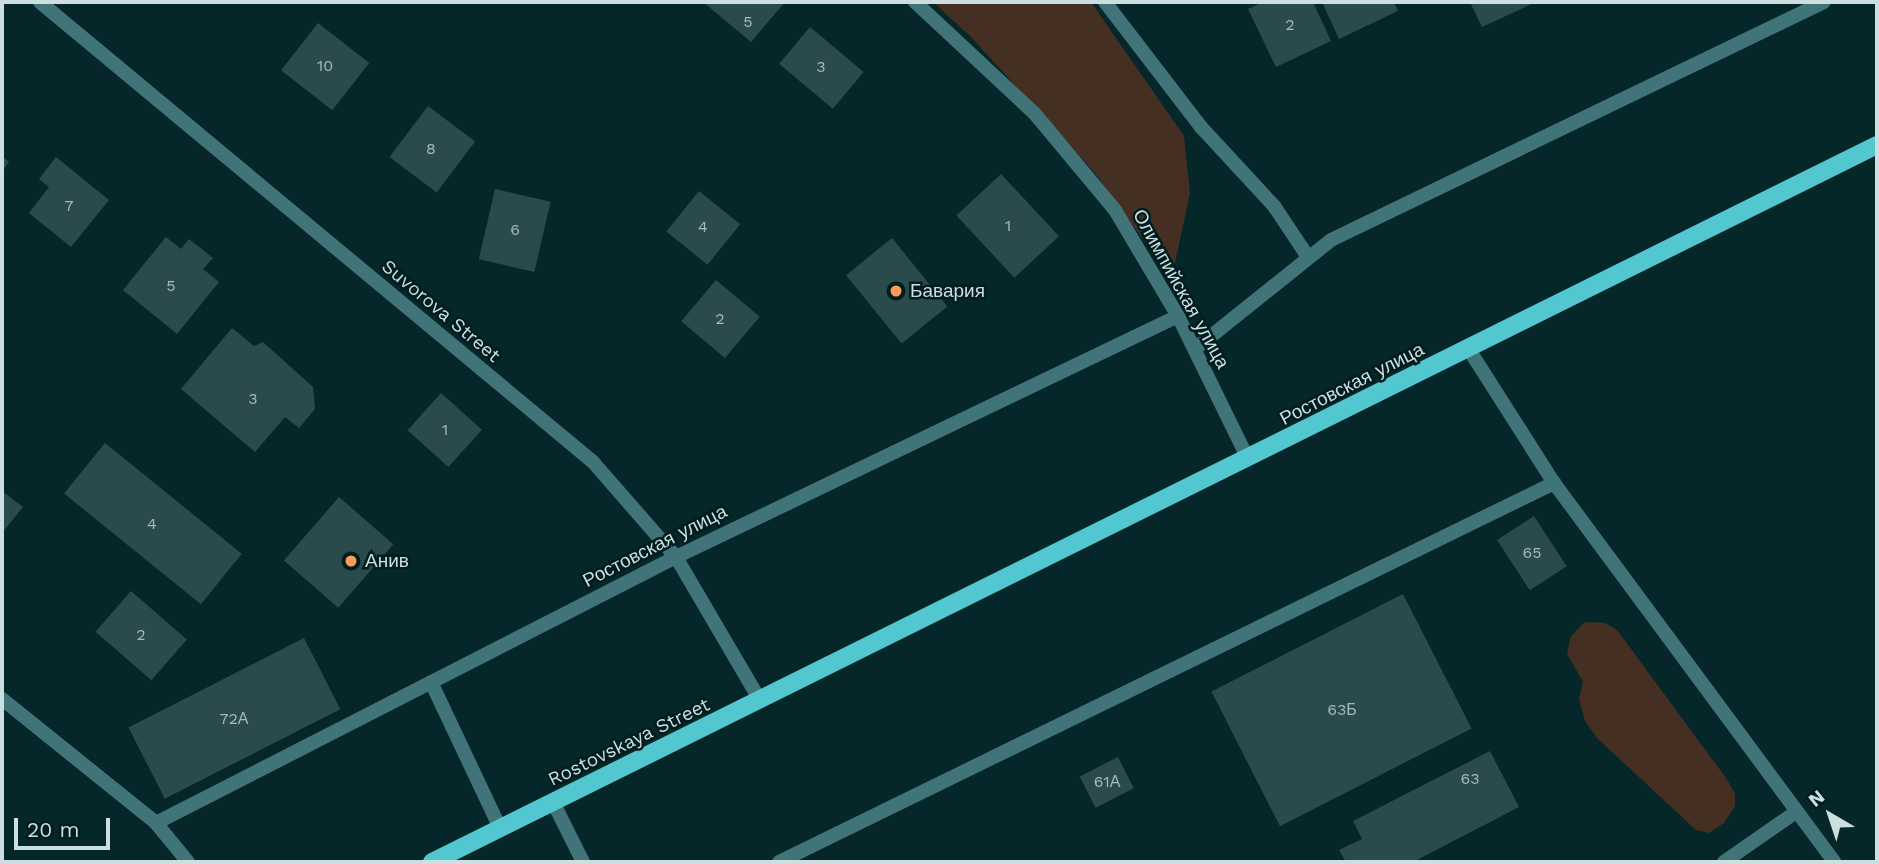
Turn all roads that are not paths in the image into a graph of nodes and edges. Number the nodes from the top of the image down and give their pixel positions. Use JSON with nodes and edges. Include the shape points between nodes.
{"nodes":[{"id":1,"x":40,"y":2,"type":"edge"},
{"id":2,"x":915,"y":2,"type":"edge"},
{"id":3,"x":1105,"y":2,"type":"edge"},
{"id":4,"x":1824,"y":2,"type":"edge"},
{"id":5,"x":1877,"y":145,"type":"edge"},
{"id":6,"x":1308,"y":257,"type":"junction"},
{"id":7,"x":1178,"y":316,"type":"junction"},
{"id":8,"x":1468,"y":348,"type":"junction"},
{"id":9,"x":1195,"y":349,"type":"junction"},
{"id":10,"x":1248,"y":459,"type":"junction"},
{"id":11,"x":1553,"y":483,"type":"junction"},
{"id":12,"x":676,"y":557,"type":"junction"},
{"id":13,"x":431,"y":682,"type":"junction"},
{"id":14,"x":2,"y":699,"type":"edge"},
{"id":15,"x":760,"y":700,"type":"junction"},
{"id":16,"x":553,"y":802,"type":"junction"},
{"id":17,"x":1796,"y":812,"type":"junction"},
{"id":18,"x":156,"y":823,"type":"junction"},
{"id":19,"x":500,"y":828,"type":"junction"},
{"id":20,"x":188,"y":862,"type":"edge"},
{"id":21,"x":432,"y":862,"type":"edge"},
{"id":22,"x":583,"y":862,"type":"edge"},
{"id":23,"x":779,"y":862,"type":"edge"},
{"id":24,"x":1724,"y":862,"type":"edge"},
{"id":25,"x":1833,"y":862,"type":"edge"}],
"edges":[{"from":1,"to":12,"type":"street","name":"Suvorova Street","via":[[593,462]]},
{"from":2,"to":7,"type":"street","name":"Олимпийская улица","via":[[1035,114],[1081,166],[1115,211]]},
{"from":3,"to":6,"type":"street","via":[[1201,127],[1274,206]]},
{"from":4,"to":6,"type":"street","via":[[1410,200],[1331,240]]},
{"from":5,"to":8,"type":"main road","name":"Ростовская улица"},
{"from":6,"to":9,"type":"street"},
{"from":7,"to":9,"type":"street","name":"Олимпийская улица"},
{"from":7,"to":12,"type":"street","name":"Ростовская улица"},
{"from":8,"to":10,"type":"main road","name":"Ростовская улица"},
{"from":8,"to":11,"type":"street"},
{"from":9,"to":10,"type":"street","name":"Олимпийская улица"},
{"from":10,"to":15,"type":"main road","name":"Ростовская улица"},
{"from":11,"to":17,"type":"street"},
{"from":11,"to":23,"type":"street"},
{"from":12,"to":13,"type":"street","name":"Ростовская улица"},
{"from":12,"to":15,"type":"street","name":"Suvorova Street"},
{"from":13,"to":18,"type":"street","name":"Ростовская улица"},
{"from":13,"to":19,"type":"street"},
{"from":14,"to":18,"type":"street"},
{"from":15,"to":16,"type":"main road","name":"Rostovskaya Street"},
{"from":16,"to":19,"type":"main road","name":"Rostovskaya Street"},
{"from":16,"to":22,"type":"street"},
{"from":17,"to":24,"type":"street"},
{"from":17,"to":25,"type":"street"},
{"from":18,"to":20,"type":"street"},
{"from":19,"to":21,"type":"main road","name":"Rostovskaya Street"}]}
